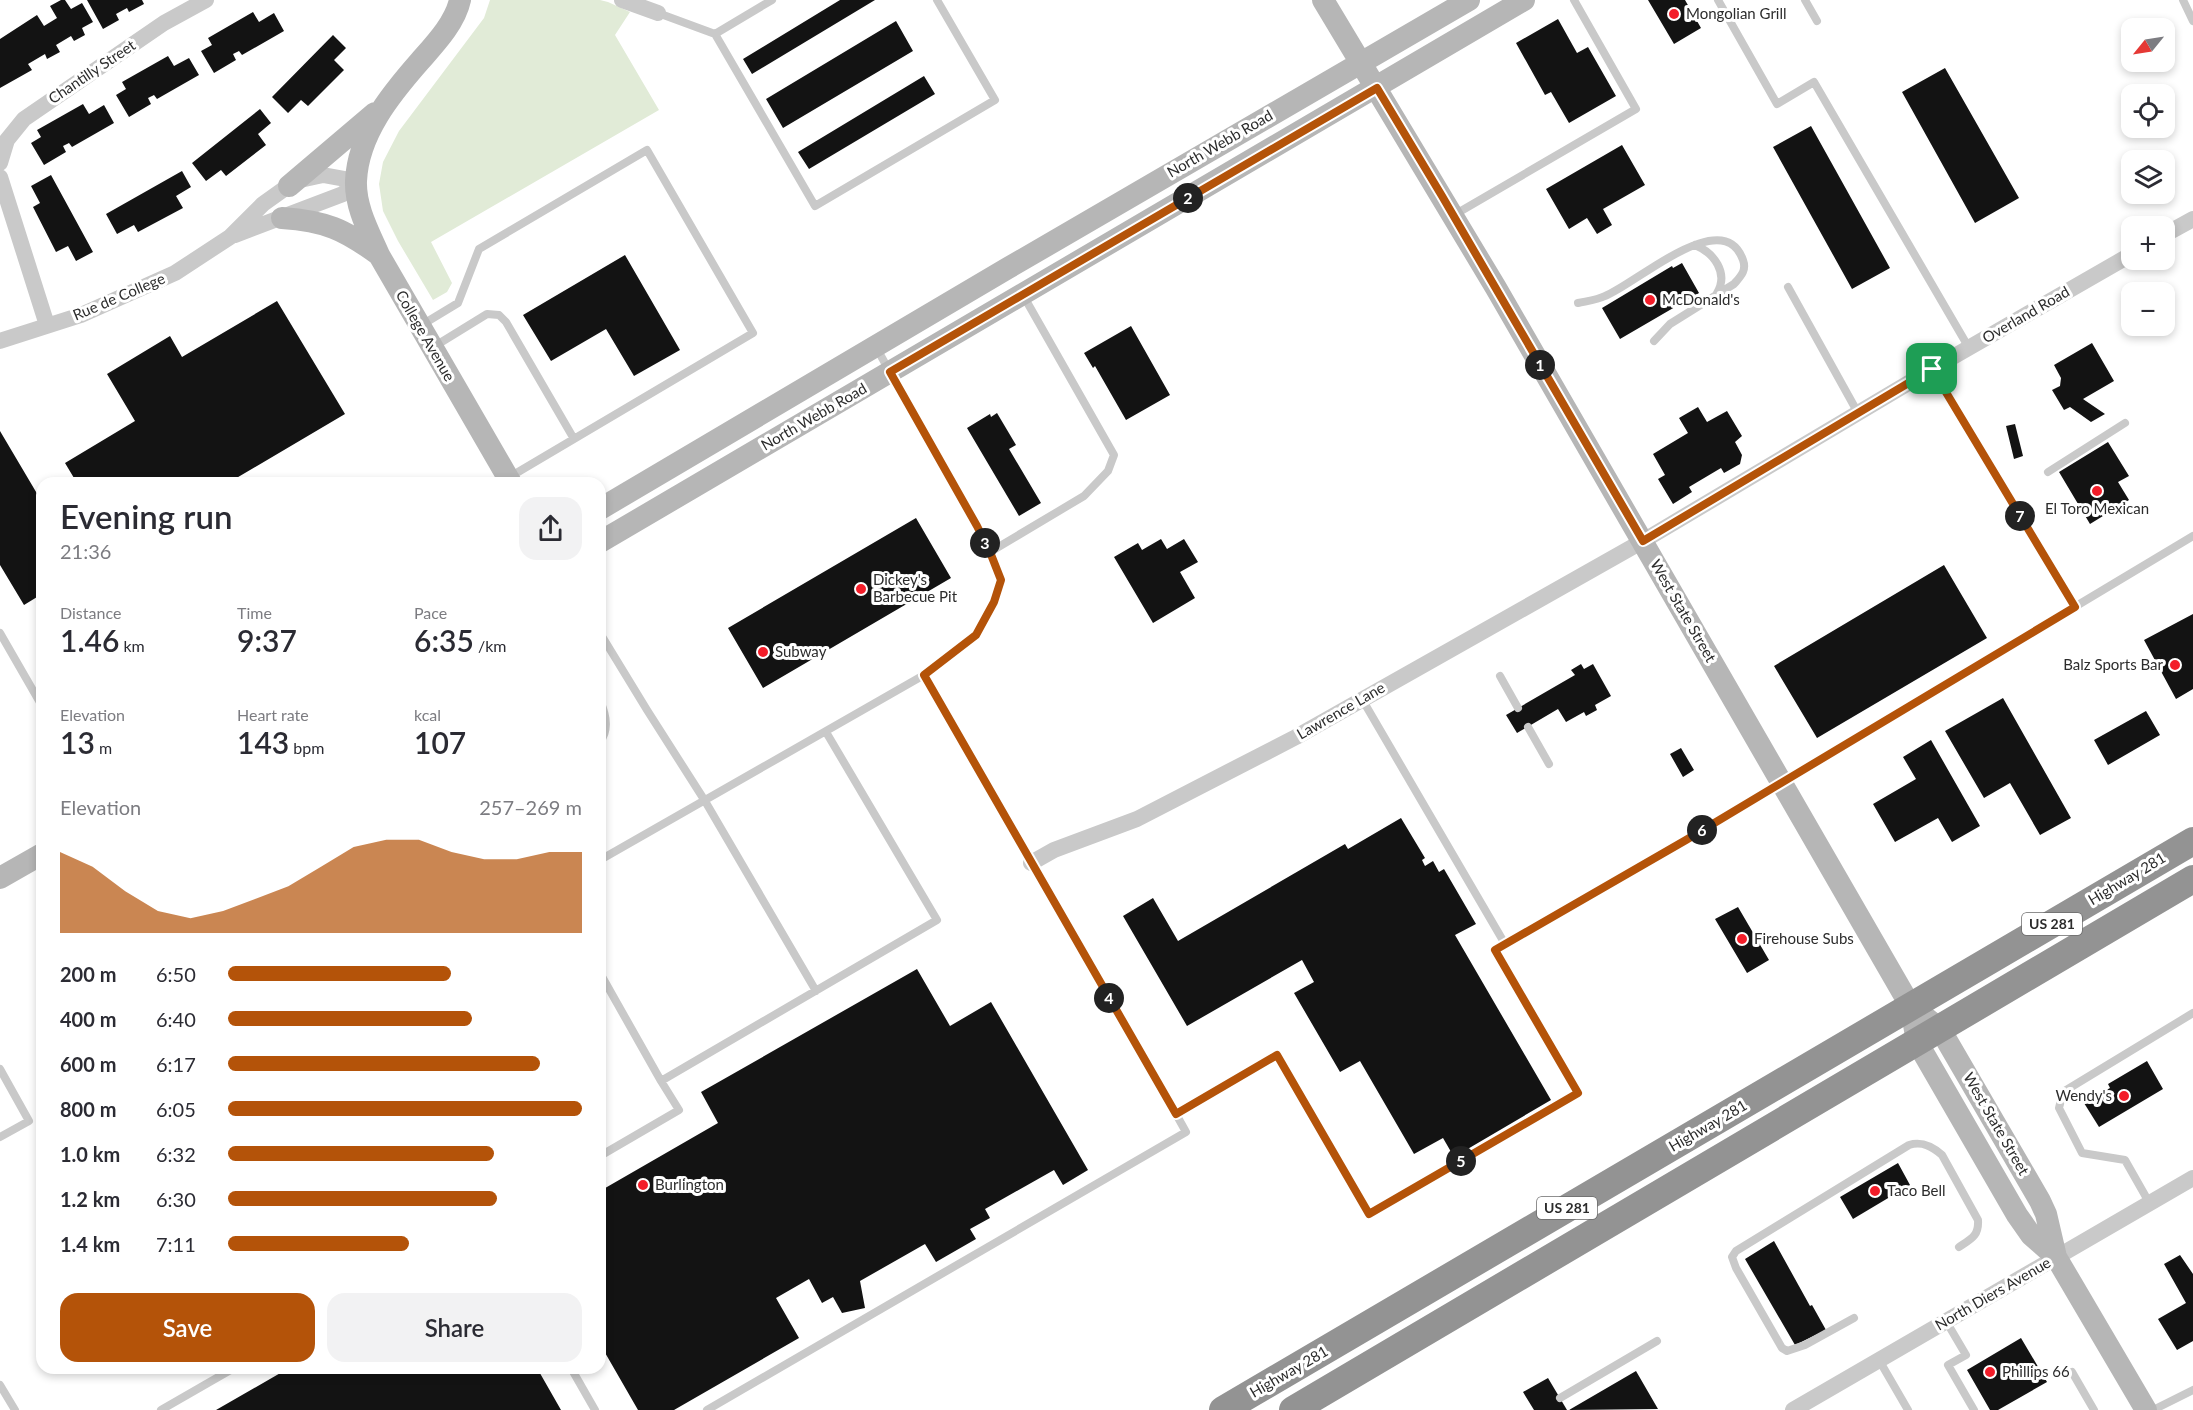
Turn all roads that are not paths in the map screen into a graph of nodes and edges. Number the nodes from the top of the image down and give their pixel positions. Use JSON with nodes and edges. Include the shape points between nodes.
{"nodes":[{"id":1,"x":206,"y":0,"type":"edge"},
{"id":2,"x":460,"y":0,"type":"edge"},
{"id":3,"x":622,"y":0,"type":"edge"},
{"id":4,"x":772,"y":0,"type":"edge"},
{"id":5,"x":937,"y":0,"type":"edge"},
{"id":6,"x":1323,"y":0,"type":"edge"},
{"id":7,"x":1469,"y":0,"type":"edge"},
{"id":8,"x":1524,"y":0,"type":"edge"},
{"id":9,"x":1574,"y":0,"type":"edge"},
{"id":10,"x":1718,"y":0,"type":"edge"},
{"id":11,"x":1805,"y":0,"type":"edge"},
{"id":12,"x":2182,"y":0,"type":"edge"},
{"id":13,"x":654,"y":7,"type":"edge"},
{"id":14,"x":1817,"y":21,"type":"dead end"},
{"id":15,"x":2193,"y":21,"type":"edge"},
{"id":16,"x":715,"y":34,"type":"junction"},
{"id":17,"x":1361,"y":62,"type":"junction"},
{"id":18,"x":1377,"y":88,"type":"junction"},
{"id":19,"x":387,"y":102,"type":"junction"},
{"id":20,"x":3,"y":138,"type":"edge"},
{"id":21,"x":0,"y":164,"type":"edge"},
{"id":22,"x":0,"y":177,"type":"edge"},
{"id":23,"x":356,"y":181,"type":"junction"},
{"id":24,"x":289,"y":186,"type":"junction"},
{"id":25,"x":1453,"y":215,"type":"junction"},
{"id":26,"x":282,"y":218,"type":"junction"},
{"id":27,"x":2193,"y":219,"type":"edge"},
{"id":28,"x":2175,"y":229,"type":"edge"},
{"id":29,"x":230,"y":237,"type":"junction"},
{"id":30,"x":1695,"y":245,"type":"junction"},
{"id":31,"x":379,"y":255,"type":"junction"},
{"id":32,"x":2121,"y":260,"type":"edge"},
{"id":33,"x":1788,"y":287,"type":"dead end"},
{"id":34,"x":1023,"y":295,"type":"junction"},
{"id":35,"x":1715,"y":296,"type":"junction"},
{"id":36,"x":1578,"y":303,"type":"dead end"},
{"id":37,"x":47,"y":325,"type":"junction"},
{"id":38,"x":419,"y":326,"type":"junction"},
{"id":39,"x":1654,"y":340,"type":"dead end"},
{"id":40,"x":0,"y":341,"type":"edge"},
{"id":41,"x":876,"y":346,"type":"junction"},
{"id":42,"x":1969,"y":348,"type":"junction"},
{"id":43,"x":432,"y":349,"type":"junction"},
{"id":44,"x":1932,"y":369,"type":"junction"},
{"id":45,"x":890,"y":372,"type":"junction"},
{"id":46,"x":1858,"y":413,"type":"junction"},
{"id":47,"x":2125,"y":423,"type":"dead end"},
{"id":48,"x":574,"y":439,"type":"junction"},
{"id":49,"x":2048,"y":472,"type":"dead end"},
{"id":50,"x":507,"y":477,"type":"edge"},
{"id":51,"x":515,"y":477,"type":"edge"},
{"id":52,"x":606,"y":505,"type":"edge"},
{"id":53,"x":2193,"y":536,"type":"edge"},
{"id":54,"x":606,"y":539,"type":"edge"},
{"id":55,"x":1643,"y":541,"type":"junction"},
{"id":56,"x":990,"y":552,"type":"junction"},
{"id":57,"x":2075,"y":607,"type":"junction"},
{"id":58,"x":0,"y":633,"type":"edge"},
{"id":59,"x":606,"y":643,"type":"edge"},
{"id":60,"x":924,"y":675,"type":"junction"},
{"id":61,"x":1500,"y":676,"type":"dead end"},
{"id":62,"x":36,"y":695,"type":"edge"},
{"id":63,"x":1362,"y":699,"type":"junction"},
{"id":64,"x":1518,"y":708,"type":"dead end"},
{"id":65,"x":1528,"y":727,"type":"dead end"},
{"id":66,"x":826,"y":732,"type":"junction"},
{"id":67,"x":1549,"y":764,"type":"dead end"},
{"id":68,"x":1782,"y":781,"type":"junction"},
{"id":69,"x":705,"y":801,"type":"junction"},
{"id":70,"x":2193,"y":841,"type":"edge"},
{"id":71,"x":606,"y":857,"type":"edge"},
{"id":72,"x":36,"y":858,"type":"edge"},
{"id":73,"x":1031,"y":863,"type":"junction"},
{"id":74,"x":0,"y":879,"type":"edge"},
{"id":75,"x":2193,"y":879,"type":"edge"},
{"id":76,"x":1505,"y":944,"type":"junction"},
{"id":77,"x":606,"y":984,"type":"edge"},
{"id":78,"x":816,"y":991,"type":"junction"},
{"id":79,"x":1911,"y":1007,"type":"junction"},
{"id":80,"x":2193,"y":1013,"type":"edge"},
{"id":81,"x":1928,"y":1036,"type":"junction"},
{"id":82,"x":0,"y":1070,"type":"edge"},
{"id":83,"x":661,"y":1081,"type":"junction"},
{"id":84,"x":1176,"y":1114,"type":"junction"},
{"id":85,"x":0,"y":1137,"type":"edge"},
{"id":86,"x":606,"y":1153,"type":"edge"},
{"id":87,"x":2193,"y":1178,"type":"edge"},
{"id":88,"x":2150,"y":1204,"type":"junction"},
{"id":89,"x":1959,"y":1247,"type":"dead end"},
{"id":90,"x":2056,"y":1257,"type":"junction"},
{"id":91,"x":1854,"y":1318,"type":"dead end"},
{"id":92,"x":1946,"y":1321,"type":"junction"},
{"id":93,"x":1656,"y":1341,"type":"dead end"},
{"id":94,"x":1879,"y":1360,"type":"junction"},
{"id":95,"x":2072,"y":1372,"type":"dead end"},
{"id":96,"x":224,"y":1374,"type":"edge"},
{"id":97,"x":574,"y":1374,"type":"edge"},
{"id":98,"x":0,"y":1385,"type":"edge"},
{"id":99,"x":2193,"y":1390,"type":"edge"},
{"id":100,"x":1560,"y":1398,"type":"dead end"},
{"id":101,"x":15,"y":1410,"type":"edge"},
{"id":102,"x":161,"y":1410,"type":"edge"},
{"id":103,"x":595,"y":1410,"type":"edge"},
{"id":104,"x":707,"y":1410,"type":"edge"},
{"id":105,"x":1223,"y":1410,"type":"edge"},
{"id":106,"x":1293,"y":1410,"type":"edge"},
{"id":107,"x":1793,"y":1410,"type":"edge"},
{"id":108,"x":1908,"y":1410,"type":"edge"},
{"id":109,"x":1974,"y":1410,"type":"edge"},
{"id":110,"x":2094,"y":1410,"type":"edge"},
{"id":111,"x":2146,"y":1410,"type":"edge"},
{"id":112,"x":2153,"y":1410,"type":"edge"}],
"edges":[{"from":1,"to":20,"type":"street","name":"Chantilly Street","via":[[164,23],[24,119]]},
{"from":2,"to":19,"type":"street","via":[[441,37]]},
{"from":3,"to":13,"type":"street"},
{"from":4,"to":16,"type":"lane"},
{"from":5,"to":16,"type":"lane","via":[[995,100],[815,206]]},
{"from":6,"to":17,"type":"street","name":"West State Street"},
{"from":7,"to":17,"type":"street","name":"North Webb Road"},
{"from":8,"to":18,"type":"street","name":"North Webb Road"},
{"from":9,"to":25,"type":"lane","via":[[1636,109]]},
{"from":10,"to":42,"type":"lane","via":[[1777,104],[1814,82]]},
{"from":11,"to":14,"type":"lane"},
{"from":12,"to":15,"type":"lane"},
{"from":13,"to":16,"type":"lane"},
{"from":17,"to":18,"type":"street","name":"West State Street"},
{"from":17,"to":41,"type":"street","name":"North Webb Road"},
{"from":18,"to":25,"type":"street","name":"West State Street"},
{"from":18,"to":34,"type":"street","name":"North Webb Road"},
{"from":19,"to":23,"type":"street","via":[[362,149]]},
{"from":19,"to":24,"type":"street"},
{"from":20,"to":21,"type":"street","name":"Chantilly Street"},
{"from":22,"to":37,"type":"street"},
{"from":23,"to":24,"type":"street","name":"Rue de College","via":[[323,175]]},
{"from":23,"to":26,"type":"street","name":"Rue de College","via":[[344,194]]},
{"from":23,"to":31,"type":"street","name":"College Avenue","via":[[363,217]]},
{"from":24,"to":29,"type":"street","name":"Rue de College","via":[[262,204]]},
{"from":25,"to":55,"type":"street","name":"West State Street"},
{"from":26,"to":29,"type":"street","name":"Rue de College"},
{"from":26,"to":31,"type":"street","via":[[313,220],[340,230]]},
{"from":27,"to":28,"type":"street"},
{"from":29,"to":37,"type":"street","name":"Rue de College","via":[[176,273],[81,315]]},
{"from":30,"to":35,"type":"lane","via":[[1709,254],[1723,276]]},
{"from":30,"to":35,"type":"lane","via":[[1706,240],[1730,242],[1743,261],[1742,275]]},
{"from":30,"to":36,"type":"lane","via":[[1605,296]]},
{"from":31,"to":38,"type":"street","name":"College Avenue"},
{"from":32,"to":42,"type":"street","name":"Overland Road"},
{"from":33,"to":46,"type":"lane"},
{"from":34,"to":45,"type":"street","name":"North Webb Road"},
{"from":34,"to":56,"type":"lane","via":[[1114,455],[1108,471],[1084,496]]},
{"from":35,"to":39,"type":"lane","via":[[1670,324]]},
{"from":37,"to":40,"type":"street","name":"Rue de College"},
{"from":38,"to":43,"type":"street","name":"College Avenue"},
{"from":38,"to":48,"type":"lane","via":[[458,303],[479,249],[647,150],[753,333]]},
{"from":41,"to":45,"type":"lane"},
{"from":41,"to":52,"type":"street","name":"North Webb Road"},
{"from":42,"to":44,"type":"street","name":"Overland Road"},
{"from":43,"to":48,"type":"lane","via":[[487,314],[499,315]]},
{"from":43,"to":50,"type":"street","name":"College Avenue"},
{"from":44,"to":46,"type":"street","name":"Overland Road"},
{"from":44,"to":57,"type":"lane"},
{"from":45,"to":54,"type":"street","name":"North Webb Road"},
{"from":45,"to":56,"type":"lane"},
{"from":46,"to":55,"type":"street","name":"Overland Road"},
{"from":47,"to":49,"type":"lane"},
{"from":48,"to":51,"type":"lane"},
{"from":53,"to":57,"type":"lane"},
{"from":55,"to":63,"type":"street","name":"Lawrence Lane"},
{"from":55,"to":68,"type":"street","name":"West State Street"},
{"from":56,"to":60,"type":"lane","via":[[1001,580],[994,602],[976,635]]},
{"from":57,"to":68,"type":"lane"},
{"from":58,"to":62,"type":"lane"},
{"from":59,"to":69,"type":"lane"},
{"from":60,"to":66,"type":"lane"},
{"from":60,"to":73,"type":"lane"},
{"from":61,"to":64,"type":"lane"},
{"from":63,"to":73,"type":"street","name":"Lawrence Lane","via":[[1137,819],[1054,849]]},
{"from":63,"to":76,"type":"lane"},
{"from":65,"to":67,"type":"lane"},
{"from":66,"to":69,"type":"lane"},
{"from":66,"to":78,"type":"lane","via":[[937,920]]},
{"from":68,"to":76,"type":"lane"},
{"from":68,"to":79,"type":"street","name":"West State Street"},
{"from":69,"to":71,"type":"lane"},
{"from":69,"to":78,"type":"lane"},
{"from":70,"to":79,"type":"highway","name":"Highway 281","number":"US 281"},
{"from":72,"to":74,"type":"street"},
{"from":73,"to":84,"type":"lane"},
{"from":75,"to":81,"type":"highway","number":"US 281"},
{"from":76,"to":84,"type":"lane","via":[[1495,950],[1578,1093],[1369,1214],[1277,1055]]},
{"from":77,"to":83,"type":"lane"},
{"from":78,"to":83,"type":"lane"},
{"from":79,"to":81,"type":"street","name":"West State Street"},
{"from":79,"to":105,"type":"highway","name":"Highway 281","number":"US 281"},
{"from":80,"to":88,"type":"lane","via":[[2063,1092],[2059,1108],[2082,1153],[2125,1160]]},
{"from":81,"to":90,"type":"street","name":"West State Street","via":[[2023,1227]]},
{"from":81,"to":106,"type":"highway","number":"US 281"},
{"from":82,"to":85,"type":"lane","via":[[29,1121]]},
{"from":83,"to":86,"type":"lane","via":[[679,1110]]},
{"from":84,"to":104,"type":"lane","via":[[1186,1132]]},
{"from":87,"to":88,"type":"street","name":"North Diers Avenue"},
{"from":88,"to":90,"type":"street","name":"North Diers Avenue"},
{"from":89,"to":91,"type":"lane","via":[[1975,1237],[1978,1220],[1942,1155],[1918,1142],[1732,1257],[1787,1351],[1805,1346]]},
{"from":90,"to":92,"type":"street","name":"North Diers Avenue"},
{"from":90,"to":111,"type":"street","name":"West State Street"},
{"from":92,"to":94,"type":"street","name":"North Diers Avenue"},
{"from":92,"to":109,"type":"lane","via":[[1966,1355],[1948,1365]]},
{"from":93,"to":100,"type":"lane"},
{"from":94,"to":107,"type":"street","name":"North Diers Avenue"},
{"from":94,"to":108,"type":"lane"},
{"from":95,"to":110,"type":"lane"},
{"from":96,"to":102,"type":"lane"},
{"from":97,"to":103,"type":"lane"},
{"from":98,"to":101,"type":"lane"},
{"from":99,"to":112,"type":"lane"}]}
